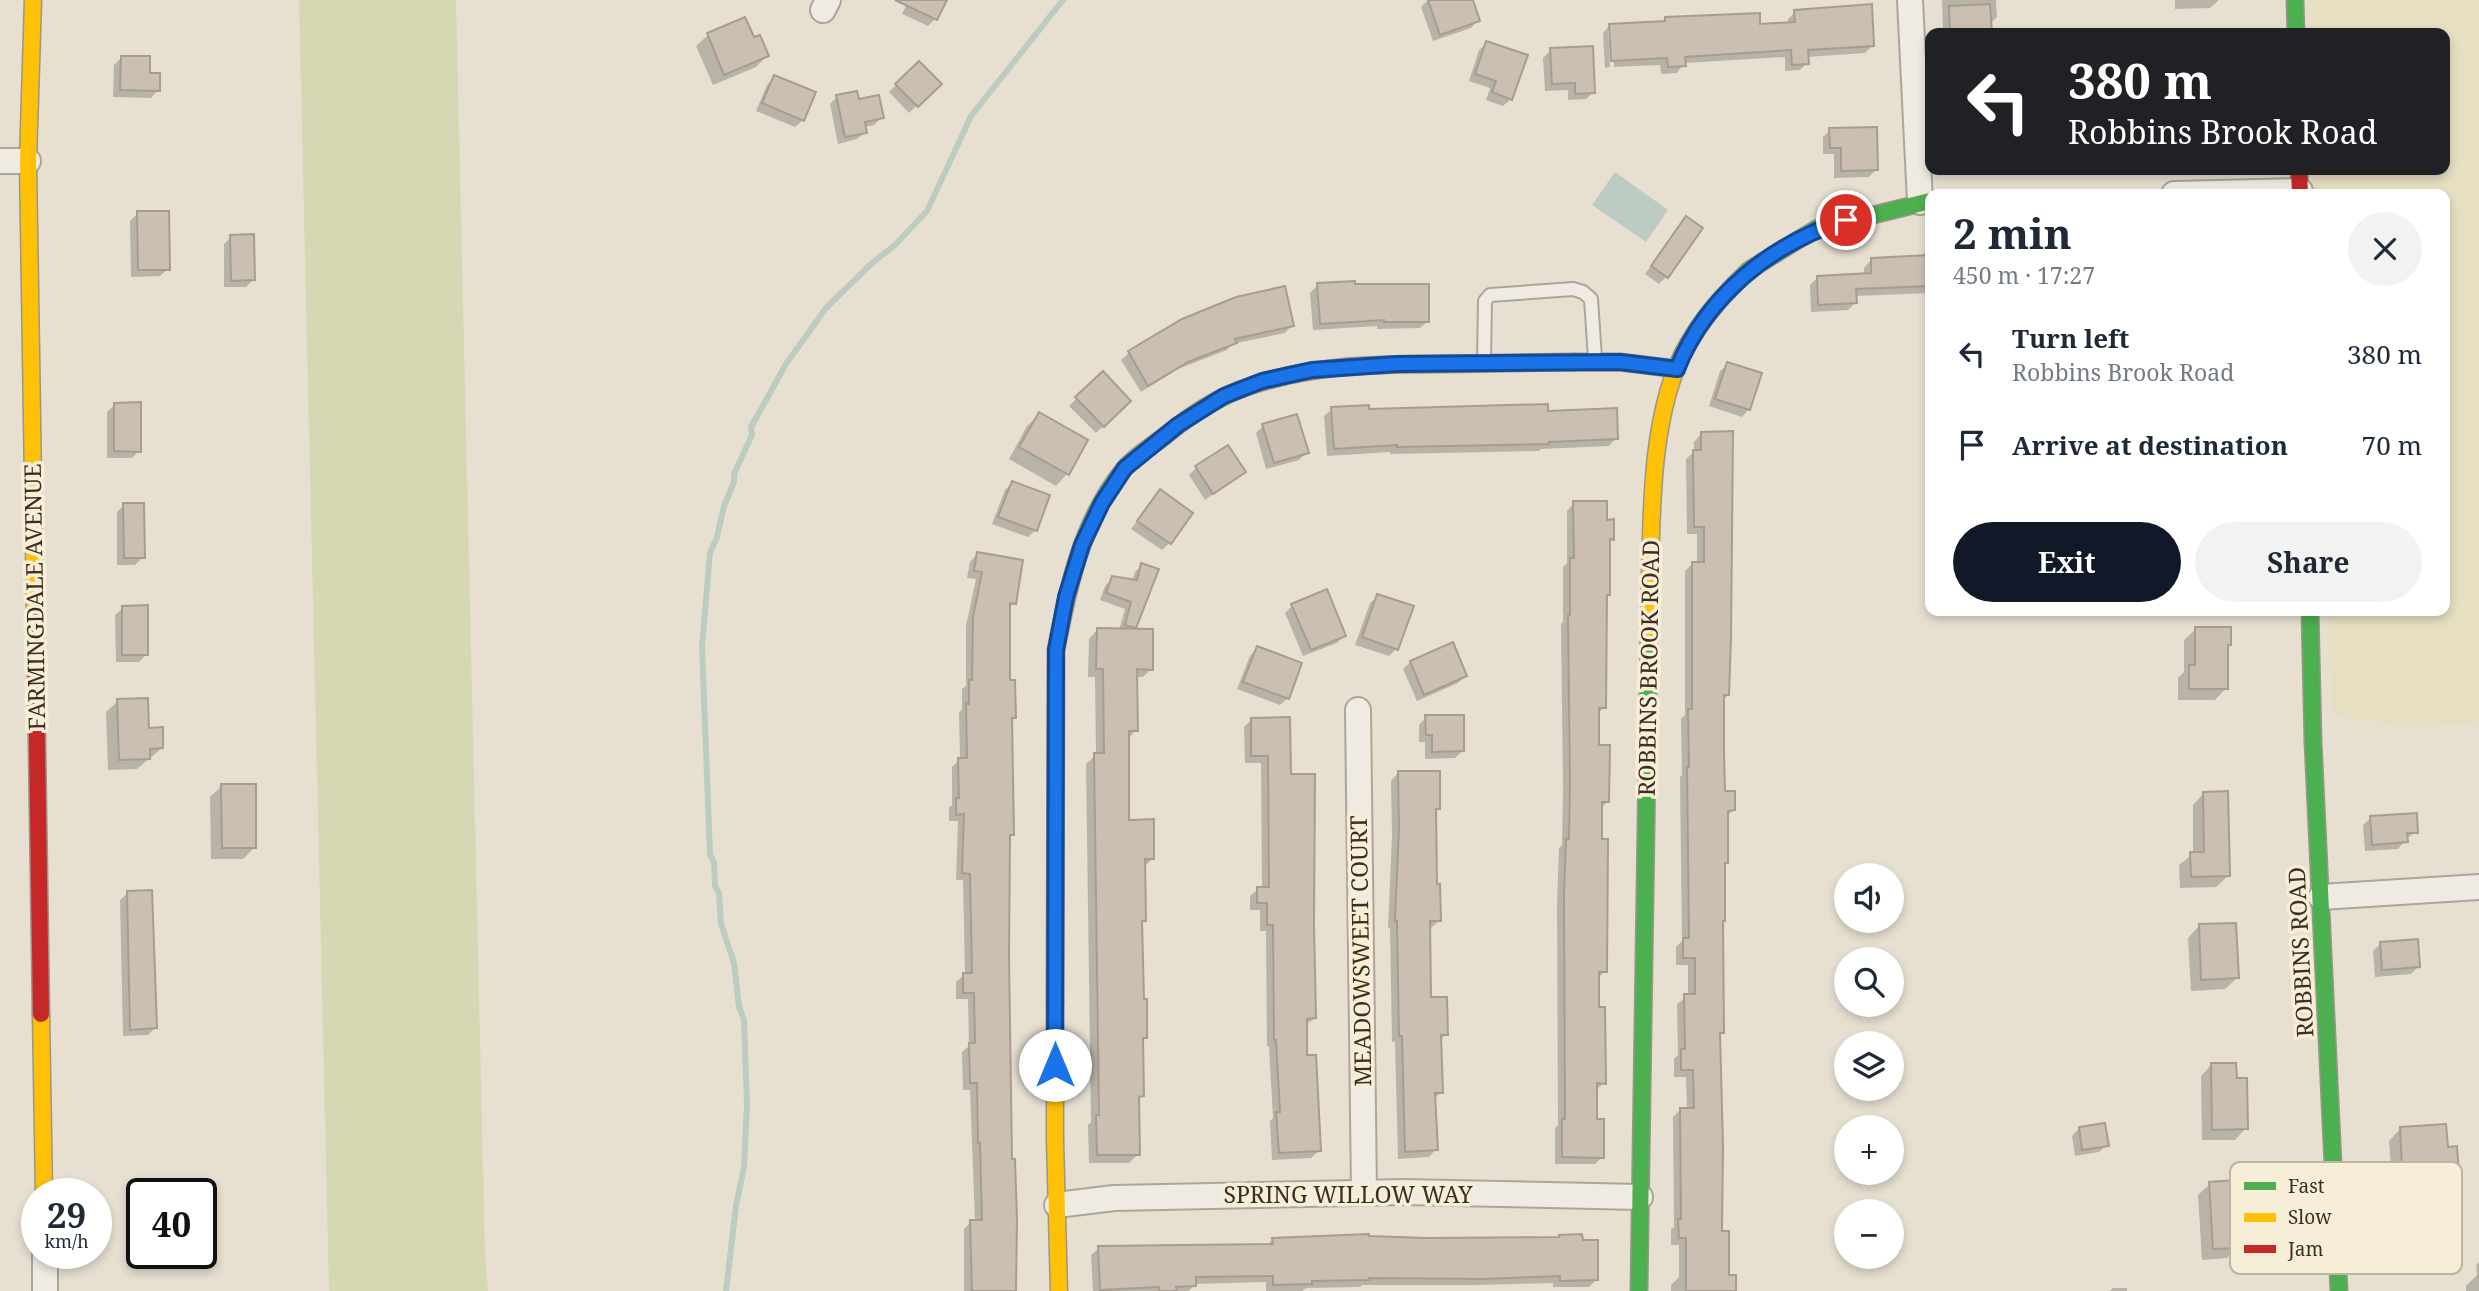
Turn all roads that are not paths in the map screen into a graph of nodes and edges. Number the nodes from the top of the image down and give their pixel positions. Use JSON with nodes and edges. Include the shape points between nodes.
{"nodes":[{"id":1,"x":33,"y":0,"type":"edge"},
{"id":2,"x":1910,"y":0,"type":"edge"},
{"id":3,"x":2295,"y":0,"type":"edge"},
{"id":4,"x":2296,"y":28,"type":"edge"},
{"id":5,"x":0,"y":161,"type":"edge"},
{"id":6,"x":28,"y":161,"type":"junction"},
{"id":7,"x":2299,"y":185,"type":"edge"},
{"id":8,"x":2243,"y":189,"type":"edge"},
{"id":9,"x":1925,"y":202,"type":"edge"},
{"id":10,"x":1595,"y":362,"type":"junction"},
{"id":11,"x":1484,"y":363,"type":"junction"},
{"id":12,"x":1677,"y":369,"type":"junction"},
{"id":13,"x":2310,"y":616,"type":"edge"},
{"id":14,"x":1358,"y":710,"type":"dead end"},
{"id":15,"x":2479,"y":887,"type":"edge"},
{"id":16,"x":2321,"y":897,"type":"junction"},
{"id":17,"x":2333,"y":1162,"type":"edge"},
{"id":18,"x":44,"y":1178,"type":"edge"},
{"id":19,"x":1364,"y":1192,"type":"junction"},
{"id":20,"x":1640,"y":1197,"type":"junction"},
{"id":21,"x":1057,"y":1205,"type":"junction"},
{"id":22,"x":45,"y":1269,"type":"edge"},
{"id":23,"x":46,"y":1291,"type":"edge"},
{"id":24,"x":1059,"y":1291,"type":"edge"},
{"id":25,"x":1639,"y":1291,"type":"edge"}],
"edges":[{"from":1,"to":6,"type":"street","name":"FARMINGDALE AVENUE"},
{"from":2,"to":9,"type":"street"},
{"from":3,"to":4,"type":"street"},
{"from":5,"to":6,"type":"street"},
{"from":6,"to":18,"type":"street","name":"FARMINGDALE AVENUE"},
{"from":7,"to":8,"type":"street"},
{"from":9,"to":12,"type":"street","name":"ROBBINS BROOK ROAD","via":[[1816,229],[1787,245],[1718,300],[1687,345]]},
{"from":10,"to":11,"type":"street"},
{"from":10,"to":11,"type":"lane","via":[[1591,299],[1573,289],[1490,295],[1485,301]]},
{"from":10,"to":12,"type":"street"},
{"from":11,"to":21,"type":"street","via":[[1312,370],[1262,381],[1224,396],[1178,425],[1125,468],[1102,503],[1082,545],[1056,650]]},
{"from":12,"to":20,"type":"street","name":"ROBBINS BROOK ROAD","via":[[1668,392],[1654,467]]},
{"from":13,"to":16,"type":"street","name":"ROBBINS ROAD"},
{"from":14,"to":19,"type":"street","name":"MEADOWSWEET COURT"},
{"from":15,"to":16,"type":"street"},
{"from":16,"to":17,"type":"street","name":"ROBBINS ROAD"},
{"from":19,"to":20,"type":"street","name":"SPRING WILLOW WAY"},
{"from":19,"to":21,"type":"street","name":"SPRING WILLOW WAY","via":[[1114,1198]]},
{"from":20,"to":25,"type":"street","name":"ROBBINS BROOK ROAD"},
{"from":21,"to":24,"type":"street"},
{"from":22,"to":23,"type":"street"}]}
